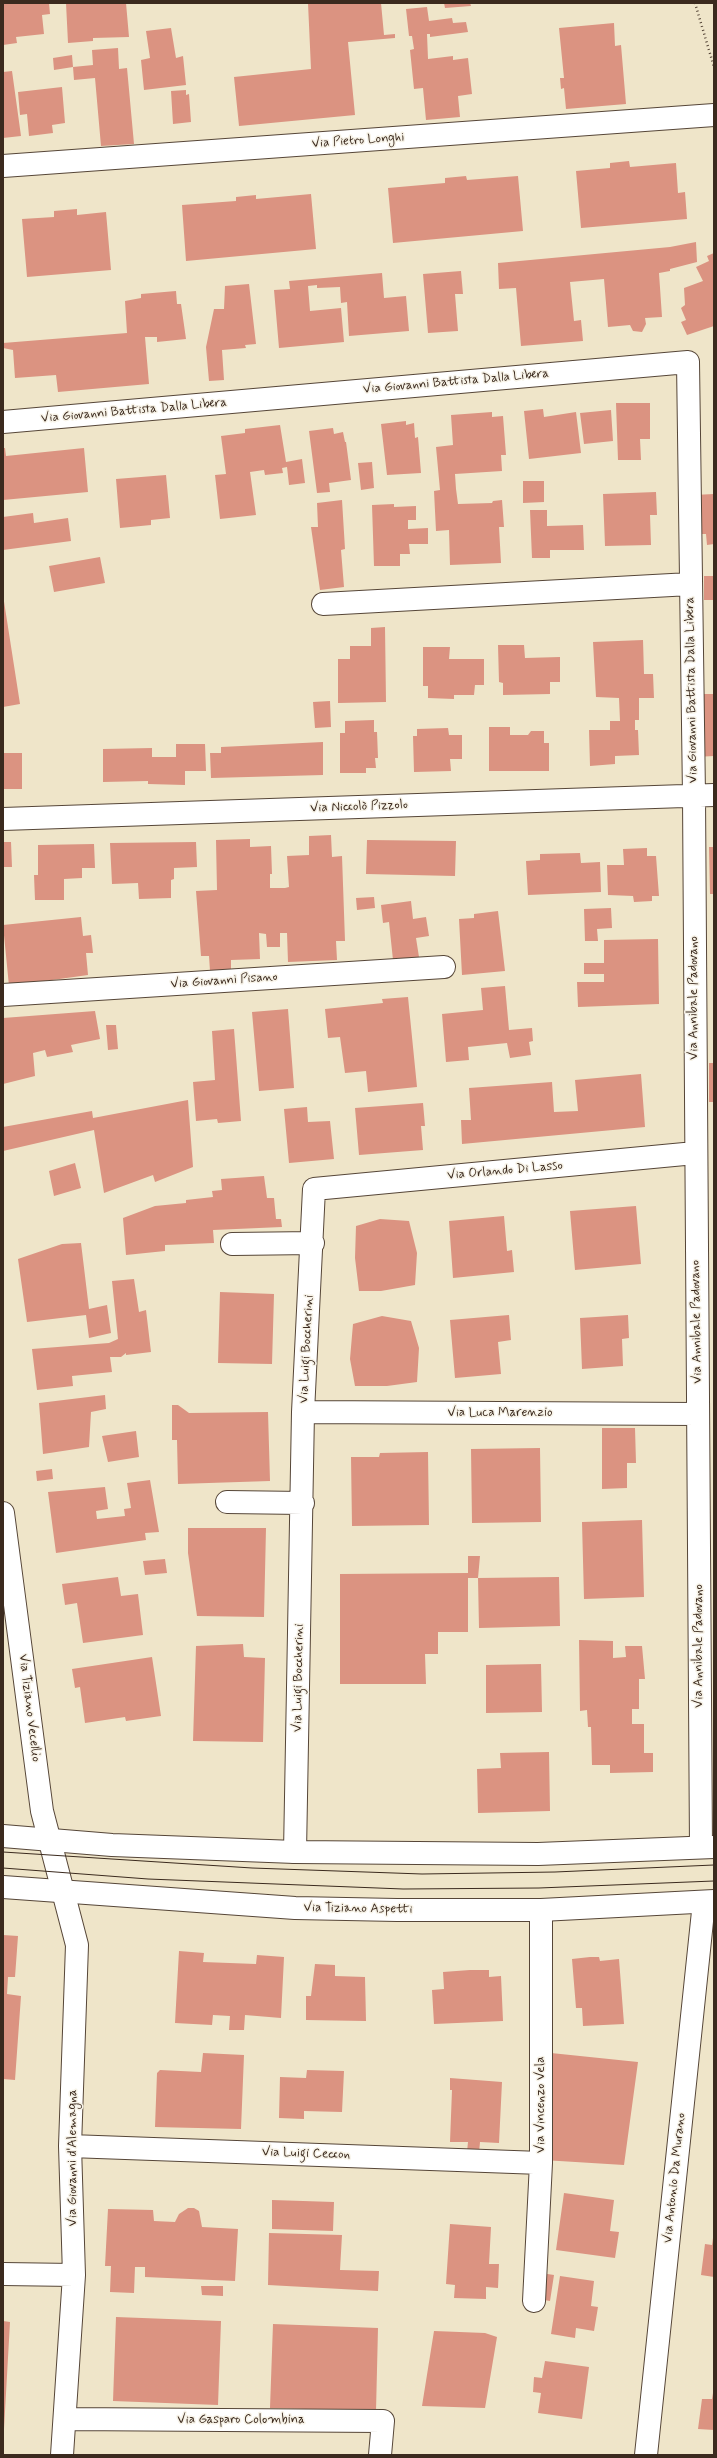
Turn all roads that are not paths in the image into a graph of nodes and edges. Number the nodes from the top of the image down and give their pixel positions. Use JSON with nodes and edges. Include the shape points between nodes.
{"nodes":[{"id":1,"x":714,"y":115,"type":"edge"},
{"id":2,"x":3,"y":166,"type":"edge"},
{"id":3,"x":3,"y":422,"type":"edge"},
{"id":4,"x":690,"y":584,"type":"junction"},
{"id":5,"x":323,"y":604,"type":"dead end"},
{"id":6,"x":704,"y":796,"type":"edge"},
{"id":7,"x":3,"y":818,"type":"edge"},
{"id":8,"x":444,"y":967,"type":"dead end"},
{"id":9,"x":3,"y":995,"type":"edge"},
{"id":10,"x":695,"y":1153,"type":"junction"},
{"id":11,"x":314,"y":1189,"type":"joint"},
{"id":12,"x":313,"y":1243,"type":"junction"},
{"id":13,"x":232,"y":1244,"type":"dead end"},
{"id":14,"x":303,"y":1412,"type":"junction"},
{"id":15,"x":698,"y":1414,"type":"junction"},
{"id":16,"x":227,"y":1502,"type":"dead end"},
{"id":17,"x":303,"y":1503,"type":"junction"},
{"id":18,"x":3,"y":1512,"type":"edge"},
{"id":19,"x":6,"y":1552,"type":"edge"},
{"id":20,"x":3,"y":1836,"type":"edge"},
{"id":21,"x":49,"y":1840,"type":"junction"},
{"id":22,"x":707,"y":1847,"type":"edge"},
{"id":23,"x":294,"y":1852,"type":"junction"},
{"id":24,"x":55,"y":1864,"type":"joint"},
{"id":25,"x":3,"y":1887,"type":"edge"},
{"id":26,"x":63,"y":1891,"type":"junction"},
{"id":27,"x":709,"y":1902,"type":"edge"},
{"id":28,"x":541,"y":1910,"type":"junction"},
{"id":29,"x":70,"y":2146,"type":"junction"},
{"id":30,"x":541,"y":2162,"type":"junction"},
{"id":31,"x":3,"y":2274,"type":"edge"},
{"id":32,"x":74,"y":2275,"type":"junction"},
{"id":33,"x":534,"y":2301,"type":"dead end"},
{"id":34,"x":65,"y":2419,"type":"junction"},
{"id":35,"x":62,"y":2455,"type":"edge"},
{"id":36,"x":380,"y":2455,"type":"edge"},
{"id":37,"x":646,"y":2455,"type":"edge"}],
"edges":[{"from":1,"to":2,"type":"street","name":"Via Pietro Longhi"},
{"from":3,"to":4,"type":"street","name":"Via Giovanni Battista Dalla Libera","via":[[688,362]]},
{"from":4,"to":5,"type":"street","name":"Via Giovanni Battista Dalla Libera"},
{"from":4,"to":6,"type":"street","name":"Via Giovanni Battista Dalla Libera"},
{"from":6,"to":7,"type":"street","name":"Via Niccolò Pizzolo"},
{"from":6,"to":10,"type":"street","name":"Via Annibale Padovano"},
{"from":8,"to":9,"type":"street","name":"Via Giovanni Pisano"},
{"from":10,"to":11,"type":"street","name":"Via Orlando Di Lasso"},
{"from":10,"to":15,"type":"street","name":"Via Annibale Padovano"},
{"from":11,"to":12,"type":"street","name":"Via Luigi Boccherini"},
{"from":12,"to":13,"type":"street"},
{"from":12,"to":14,"type":"street","name":"Via Luigi Boccherini"},
{"from":14,"to":15,"type":"street","name":"Via Luca Marenzio"},
{"from":14,"to":17,"type":"street","name":"Via Luigi Boccherini"},
{"from":15,"to":22,"type":"street","name":"Via Annibale Padovano"},
{"from":16,"to":17,"type":"street"},
{"from":17,"to":23,"type":"street","name":"Via Luigi Boccherini"},
{"from":18,"to":19,"type":"street","name":"Via Tiziano Vecellio"},
{"from":19,"to":21,"type":"street","name":"Via Tiziano Vecellio","via":[[42,1811]]},
{"from":20,"to":21,"type":"street"},
{"from":21,"to":23,"type":"street"},
{"from":21,"to":24,"type":"street","name":"Via Tiziano Vecellio"},
{"from":22,"to":23,"type":"street","via":[[538,1854]]},
{"from":24,"to":26,"type":"street","name":"Via Giovanni d'Alemagna"},
{"from":25,"to":26,"type":"street","name":"Via Tiziano Aspetti"},
{"from":26,"to":28,"type":"street","name":"Via Tiziano Aspetti","via":[[295,1908]]},
{"from":26,"to":29,"type":"street","name":"Via Giovanni d'Alemagna","via":[[76,1945]]},
{"from":27,"to":28,"type":"street","name":"Via Tiziano Aspetti"},
{"from":27,"to":37,"type":"street","name":"Via Antonio Da Murano"},
{"from":28,"to":30,"type":"street","name":"Via Vincenzo Vela"},
{"from":29,"to":30,"type":"street","name":"Via Luigi Ceccon"},
{"from":29,"to":32,"type":"street","name":"Via Giovanni d'Alemagna"},
{"from":30,"to":33,"type":"street","name":"Via Vincenzo Vela"},
{"from":31,"to":32,"type":"street"},
{"from":32,"to":34,"type":"street","name":"Via Giovanni d'Alemagna"},
{"from":34,"to":35,"type":"street","name":"Via Giovanni d'Alemagna"},
{"from":34,"to":36,"type":"street","name":"Via Gasparo Colombina","via":[[382,2421]]}]}
